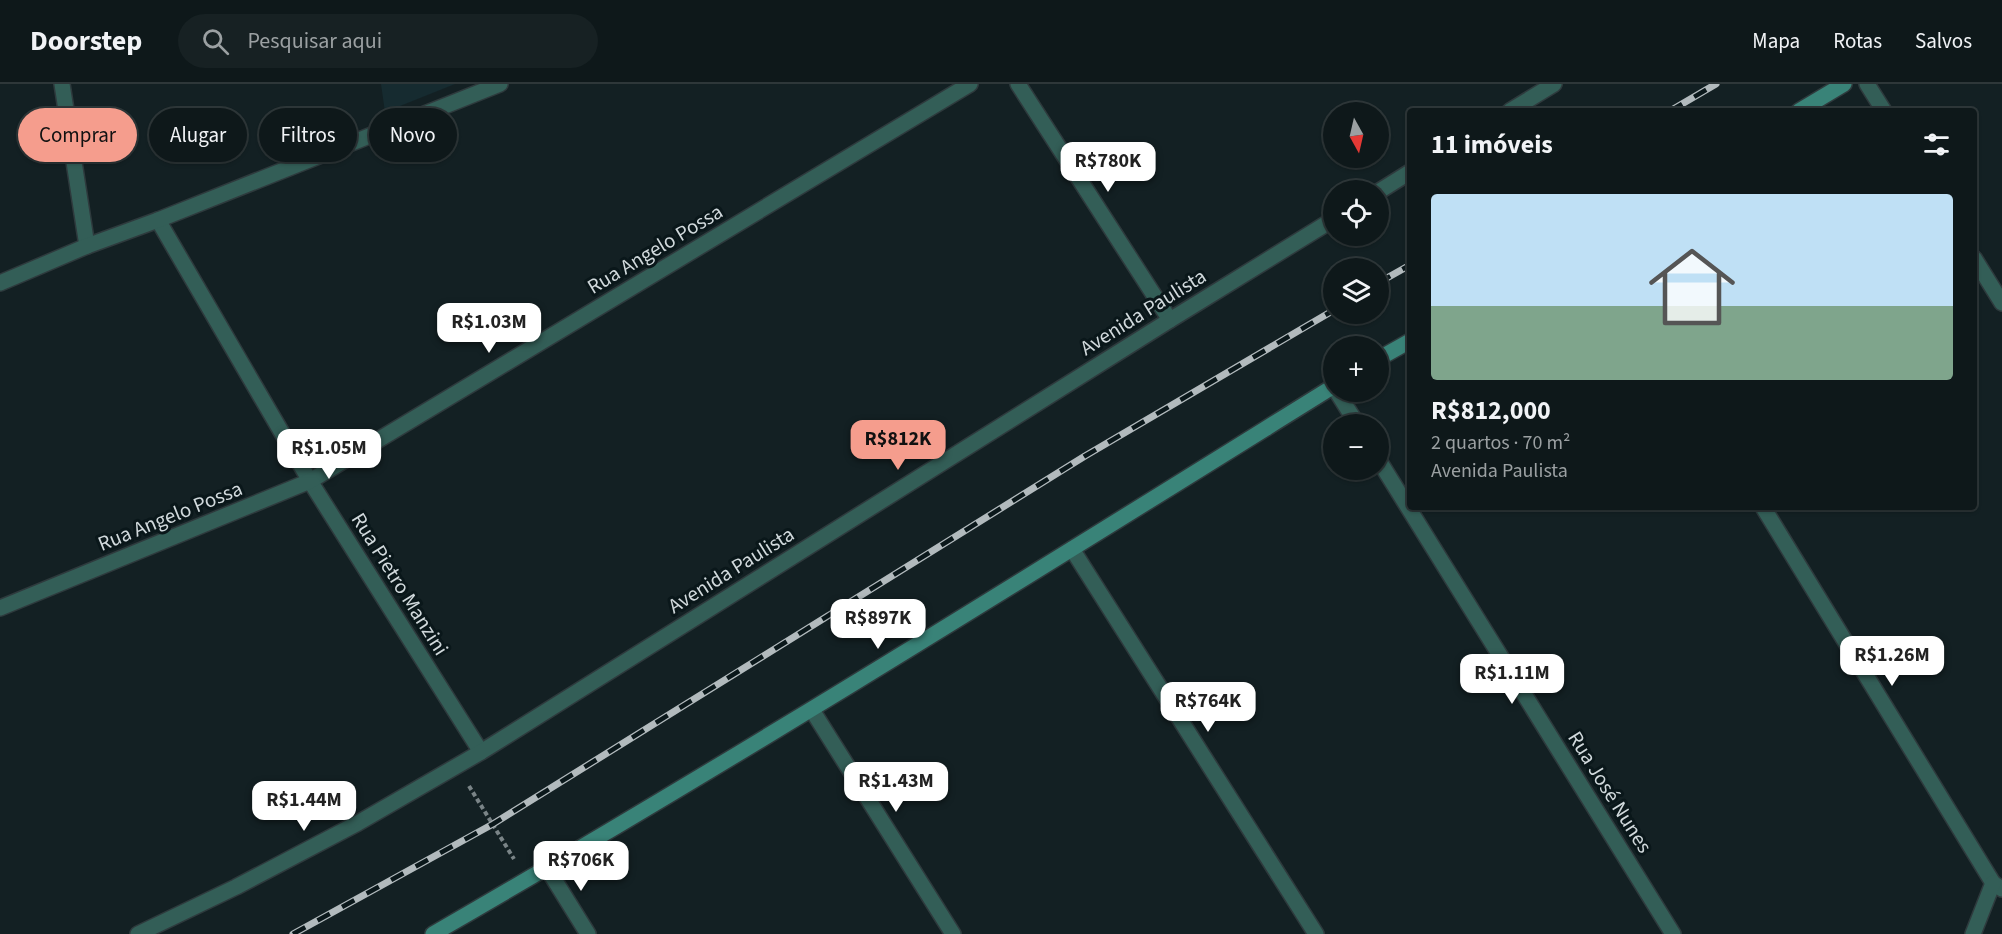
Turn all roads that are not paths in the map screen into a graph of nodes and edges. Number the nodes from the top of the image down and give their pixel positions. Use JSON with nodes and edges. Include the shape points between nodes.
{"nodes":[{"id":1,"x":62,"y":84,"type":"edge"},
{"id":2,"x":500,"y":84,"type":"edge"},
{"id":3,"x":970,"y":84,"type":"edge"},
{"id":4,"x":1018,"y":84,"type":"edge"},
{"id":5,"x":1554,"y":84,"type":"edge"},
{"id":6,"x":1844,"y":84,"type":"edge"},
{"id":7,"x":1867,"y":84,"type":"edge"},
{"id":8,"x":1515,"y":108,"type":"edge"},
{"id":9,"x":1804,"y":108,"type":"edge"},
{"id":10,"x":1882,"y":108,"type":"edge"},
{"id":11,"x":1407,"y":174,"type":"edge"},
{"id":12,"x":1389,"y":185,"type":"edge"},
{"id":13,"x":158,"y":220,"type":"junction"},
{"id":14,"x":1323,"y":226,"type":"edge"},
{"id":15,"x":87,"y":246,"type":"junction"},
{"id":16,"x":1977,"y":263,"type":"edge"},
{"id":17,"x":0,"y":283,"type":"edge"},
{"id":18,"x":2002,"y":303,"type":"edge"},
{"id":19,"x":1170,"y":320,"type":"junction"},
{"id":20,"x":1407,"y":343,"type":"edge"},
{"id":21,"x":1389,"y":353,"type":"edge"},
{"id":22,"x":1323,"y":392,"type":"edge"},
{"id":23,"x":1389,"y":477,"type":"edge"},
{"id":24,"x":310,"y":481,"type":"junction"},
{"id":25,"x":1407,"y":506,"type":"edge"},
{"id":26,"x":1410,"y":510,"type":"edge"},
{"id":27,"x":1765,"y":510,"type":"edge"},
{"id":28,"x":1072,"y":549,"type":"junction"},
{"id":29,"x":0,"y":608,"type":"edge"},
{"id":30,"x":812,"y":710,"type":"junction"},
{"id":31,"x":481,"y":752,"type":"junction"},
{"id":32,"x":547,"y":868,"type":"junction"},
{"id":33,"x":1998,"y":886,"type":"edge"},
{"id":34,"x":138,"y":934,"type":"edge"},
{"id":35,"x":433,"y":934,"type":"edge"},
{"id":36,"x":588,"y":934,"type":"edge"},
{"id":37,"x":953,"y":934,"type":"edge"},
{"id":38,"x":1316,"y":934,"type":"edge"},
{"id":39,"x":1673,"y":934,"type":"edge"},
{"id":40,"x":1973,"y":934,"type":"edge"}],
"edges":[{"from":1,"to":15,"type":"street"},
{"from":2,"to":13,"type":"street"},
{"from":3,"to":24,"type":"street","name":"Rua Angelo Possa"},
{"from":4,"to":19,"type":"street"},
{"from":5,"to":8,"type":"street"},
{"from":6,"to":9,"type":"street"},
{"from":7,"to":10,"type":"street"},
{"from":11,"to":12,"type":"street"},
{"from":13,"to":15,"type":"street"},
{"from":13,"to":24,"type":"street","name":"Rua Pietro Manzini"},
{"from":14,"to":19,"type":"street","name":"Avenida Paulista"},
{"from":15,"to":17,"type":"street"},
{"from":16,"to":18,"type":"street"},
{"from":19,"to":31,"type":"street","name":"Avenida Paulista"},
{"from":20,"to":21,"type":"street"},
{"from":22,"to":28,"type":"street"},
{"from":23,"to":25,"type":"street","name":"Rua José Nunes"},
{"from":24,"to":29,"type":"street","name":"Rua Angelo Possa"},
{"from":24,"to":31,"type":"street","name":"Rua Pietro Manzini"},
{"from":26,"to":39,"type":"street","name":"Rua José Nunes"},
{"from":27,"to":33,"type":"street"},
{"from":28,"to":30,"type":"street"},
{"from":28,"to":38,"type":"street"},
{"from":30,"to":32,"type":"street"},
{"from":30,"to":37,"type":"street"},
{"from":31,"to":34,"type":"street","name":"Avenida Paulista","via":[[327,839]]},
{"from":32,"to":35,"type":"street"},
{"from":32,"to":36,"type":"street"},
{"from":33,"to":40,"type":"street"}]}
